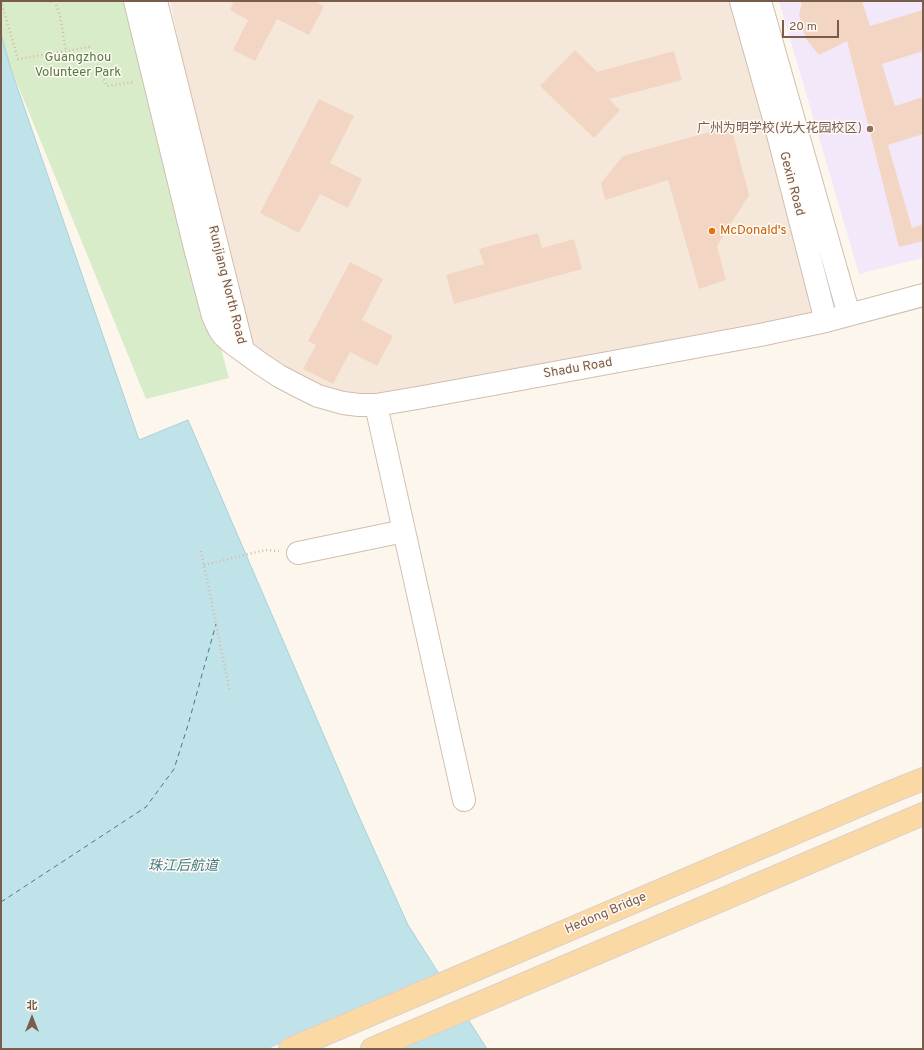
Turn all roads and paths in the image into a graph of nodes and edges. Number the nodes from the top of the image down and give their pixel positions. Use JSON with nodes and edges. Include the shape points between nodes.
{"nodes":[{"id":1,"x":1,"y":1,"type":"edge"},
{"id":2,"x":46,"y":1,"type":"edge"},
{"id":3,"x":54,"y":1,"type":"edge"},
{"id":4,"x":135,"y":1,"type":"edge"},
{"id":5,"x":156,"y":1,"type":"edge"},
{"id":6,"x":740,"y":1,"type":"edge"},
{"id":7,"x":760,"y":1,"type":"edge"},
{"id":8,"x":66,"y":51,"type":"junction"},
{"id":9,"x":154,"y":78,"type":"junction"},
{"id":10,"x":923,"y":295,"type":"edge"},
{"id":11,"x":849,"y":315,"type":"junction"},
{"id":12,"x":826,"y":321,"type":"junction"},
{"id":13,"x":243,"y":350,"type":"junction"},
{"id":14,"x":376,"y":405,"type":"junction"},
{"id":15,"x":404,"y":531,"type":"junction"},
{"id":16,"x":265,"y":550,"type":"dead end"},
{"id":17,"x":201,"y":551,"type":"dead end"},
{"id":18,"x":298,"y":553,"type":"dead end"},
{"id":19,"x":204,"y":565,"type":"junction"},
{"id":20,"x":230,"y":692,"type":"dead end"},
{"id":21,"x":923,"y":779,"type":"edge"},
{"id":22,"x":464,"y":800,"type":"dead end"},
{"id":23,"x":923,"y":814,"type":"edge"},
{"id":24,"x":290,"y":1049,"type":"edge"},
{"id":25,"x":372,"y":1049,"type":"edge"}],
"edges":[{"from":1,"to":8,"type":"path","via":[[18,59]]},
{"from":2,"to":3,"type":"path"},
{"from":3,"to":8,"type":"path","via":[[60,16]]},
{"from":4,"to":9,"type":"street","name":"Runjiang North Road"},
{"from":5,"to":13,"type":"street","name":"Runjiang North Road"},
{"from":6,"to":12,"type":"street","name":"Gexin Road"},
{"from":7,"to":11,"type":"street","name":"Gexin Road"},
{"from":8,"to":9,"type":"path","via":[[89,47],[107,86]]},
{"from":9,"to":13,"type":"street","name":"Runjiang North Road","via":[[213,316],[224,336]]},
{"from":10,"to":11,"type":"street","name":"Shadu Road"},
{"from":11,"to":12,"type":"street","name":"Shadu Road"},
{"from":12,"to":14,"type":"street","name":"Shadu Road","via":[[760,336]]},
{"from":13,"to":14,"type":"street","name":"Shadu Road","via":[[280,376],[318,396],[343,403]]},
{"from":14,"to":15,"type":"street"},
{"from":15,"to":18,"type":"street"},
{"from":15,"to":22,"type":"street"},
{"from":16,"to":19,"type":"path"},
{"from":17,"to":19,"type":"path"},
{"from":19,"to":20,"type":"path"},
{"from":21,"to":24,"type":"main road","name":"Hedong Bridge"},
{"from":23,"to":25,"type":"main road"}]}
